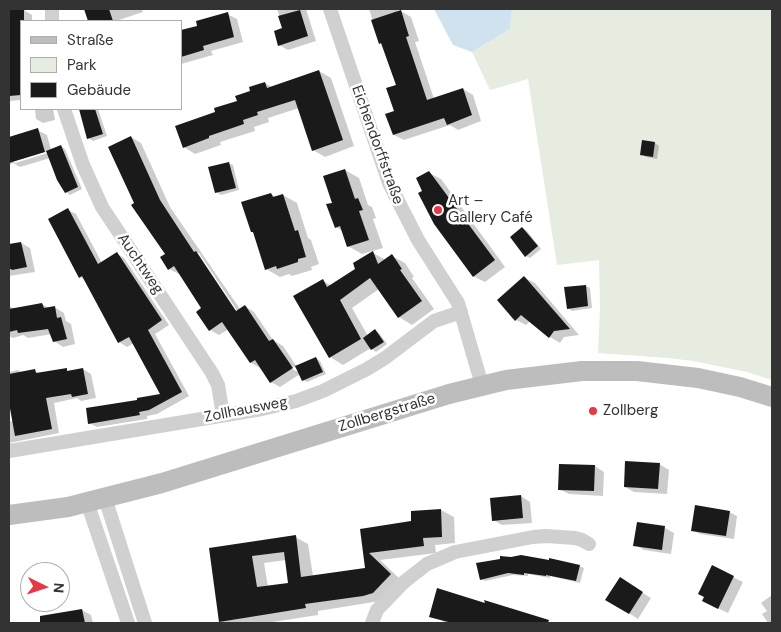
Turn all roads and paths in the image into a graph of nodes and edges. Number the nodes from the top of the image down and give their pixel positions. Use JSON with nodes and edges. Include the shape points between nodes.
{"nodes":[{"id":1,"x":330,"y":9,"type":"edge"},
{"id":2,"x":64,"y":110,"type":"edge"},
{"id":3,"x":462,"y":312,"type":"junction"},
{"id":4,"x":482,"y":385,"type":"junction"},
{"id":5,"x":772,"y":397,"type":"edge"},
{"id":6,"x":223,"y":415,"type":"junction"},
{"id":7,"x":9,"y":451,"type":"edge"},
{"id":8,"x":96,"y":500,"type":"junction"},
{"id":9,"x":9,"y":515,"type":"edge"},
{"id":10,"x":588,"y":544,"type":"dead end"},
{"id":11,"x":128,"y":623,"type":"edge"},
{"id":12,"x":145,"y":623,"type":"edge"},
{"id":13,"x":372,"y":623,"type":"edge"}],
"edges":[{"from":1,"to":3,"type":"street","name":"Eichendorffstraße","via":[[389,184]]},
{"from":2,"to":6,"type":"street","name":"Auchtweg","via":[[98,199],[212,373],[218,385]]},
{"from":3,"to":4,"type":"street","name":"Eichendorffstraße"},
{"from":3,"to":6,"type":"street","name":"Zollhausweg","via":[[434,322],[385,358],[323,391],[281,405]]},
{"from":4,"to":5,"type":"main road","name":"Zollbergstraße","via":[[559,373],[637,371],[698,378]]},
{"from":4,"to":8,"type":"main road","name":"Zollbergstraße","via":[[177,479]]},
{"from":6,"to":7,"type":"street","name":"Zollhausweg"},
{"from":8,"to":9,"type":"main road","name":"Zollbergstraße"},
{"from":8,"to":11,"type":"street"},
{"from":8,"to":12,"type":"street"},
{"from":10,"to":13,"type":"street","via":[[575,538],[546,536],[455,552],[427,564],[404,582],[377,610]]}]}
